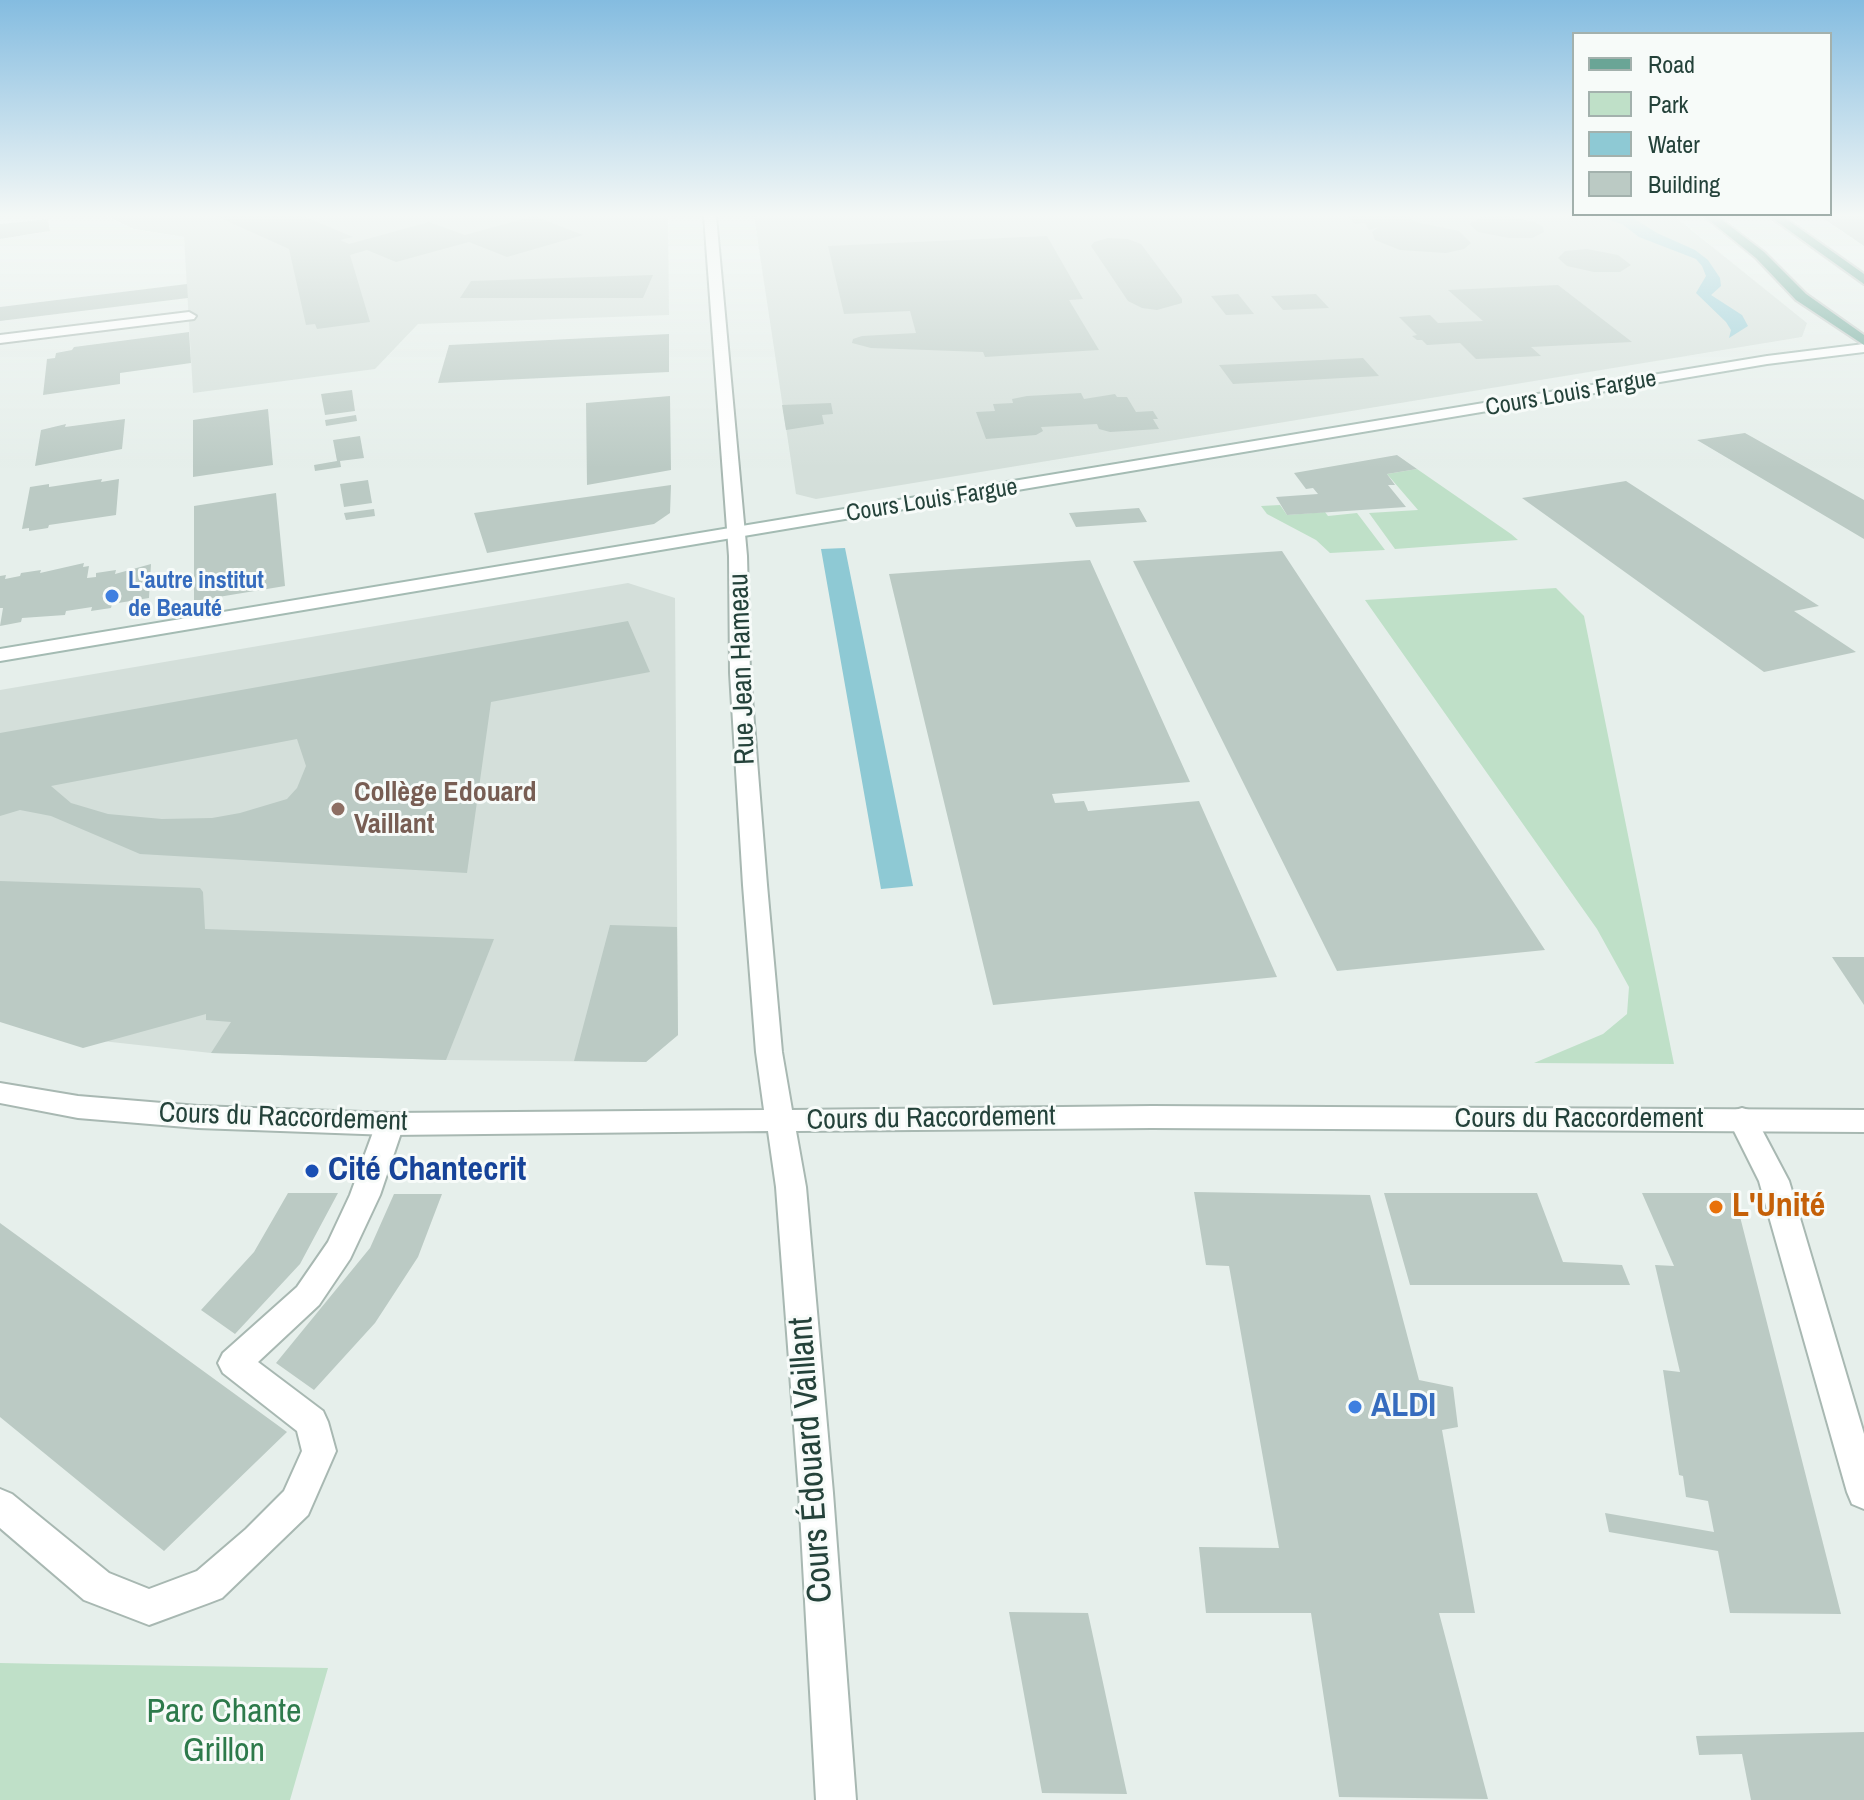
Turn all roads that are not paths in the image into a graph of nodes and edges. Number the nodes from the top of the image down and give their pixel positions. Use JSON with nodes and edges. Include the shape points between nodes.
{"nodes":[{"id":1,"x":717,"y":300,"type":"edge"},
{"id":2,"x":1805,"y":300,"type":"edge"},
{"id":3,"x":189,"y":316,"type":"dead end"},
{"id":4,"x":0,"y":339,"type":"edge"},
{"id":5,"x":1864,"y":341,"type":"edge"},
{"id":6,"x":1864,"y":348,"type":"edge"},
{"id":7,"x":736,"y":533,"type":"junction"},
{"id":8,"x":0,"y":655,"type":"edge"},
{"id":9,"x":0,"y":1093,"type":"edge"},
{"id":10,"x":1742,"y":1119,"type":"junction"},
{"id":11,"x":1864,"y":1121,"type":"edge"},
{"id":12,"x":779,"y":1122,"type":"junction"},
{"id":13,"x":390,"y":1124,"type":"junction"},
{"id":14,"x":1864,"y":1492,"type":"edge"},
{"id":15,"x":0,"y":1506,"type":"edge"},
{"id":16,"x":836,"y":1800,"type":"edge"}],
"edges":[{"from":1,"to":7,"type":"street","name":"Rue Jean Hameau"},
{"from":2,"to":5,"type":"main road"},
{"from":3,"to":4,"type":"street"},
{"from":6,"to":7,"type":"street","name":"Cours Louis Fargue"},
{"from":7,"to":8,"type":"street","name":"Cours Louis Fargue"},
{"from":7,"to":12,"type":"street","name":"Rue Jean Hameau","via":[[752,839]]},
{"from":9,"to":13,"type":"street","name":"Cours du Raccordement","via":[[78,1107],[198,1117]]},
{"from":10,"to":11,"type":"street","name":"Cours du Raccordement"},
{"from":10,"to":12,"type":"street","name":"Cours du Raccordement"},
{"from":10,"to":14,"type":"street","via":[[1774,1181]]},
{"from":12,"to":13,"type":"street","name":"Cours du Raccordement"},
{"from":12,"to":16,"type":"street","name":"Cours Édouard Vaillant","via":[[795,1233]]},
{"from":13,"to":15,"type":"street","via":[[339,1250],[308,1296],[234,1363],[311,1422],[319,1451],[296,1503],[259,1541],[209,1585],[149,1607],[97,1587]]}]}
